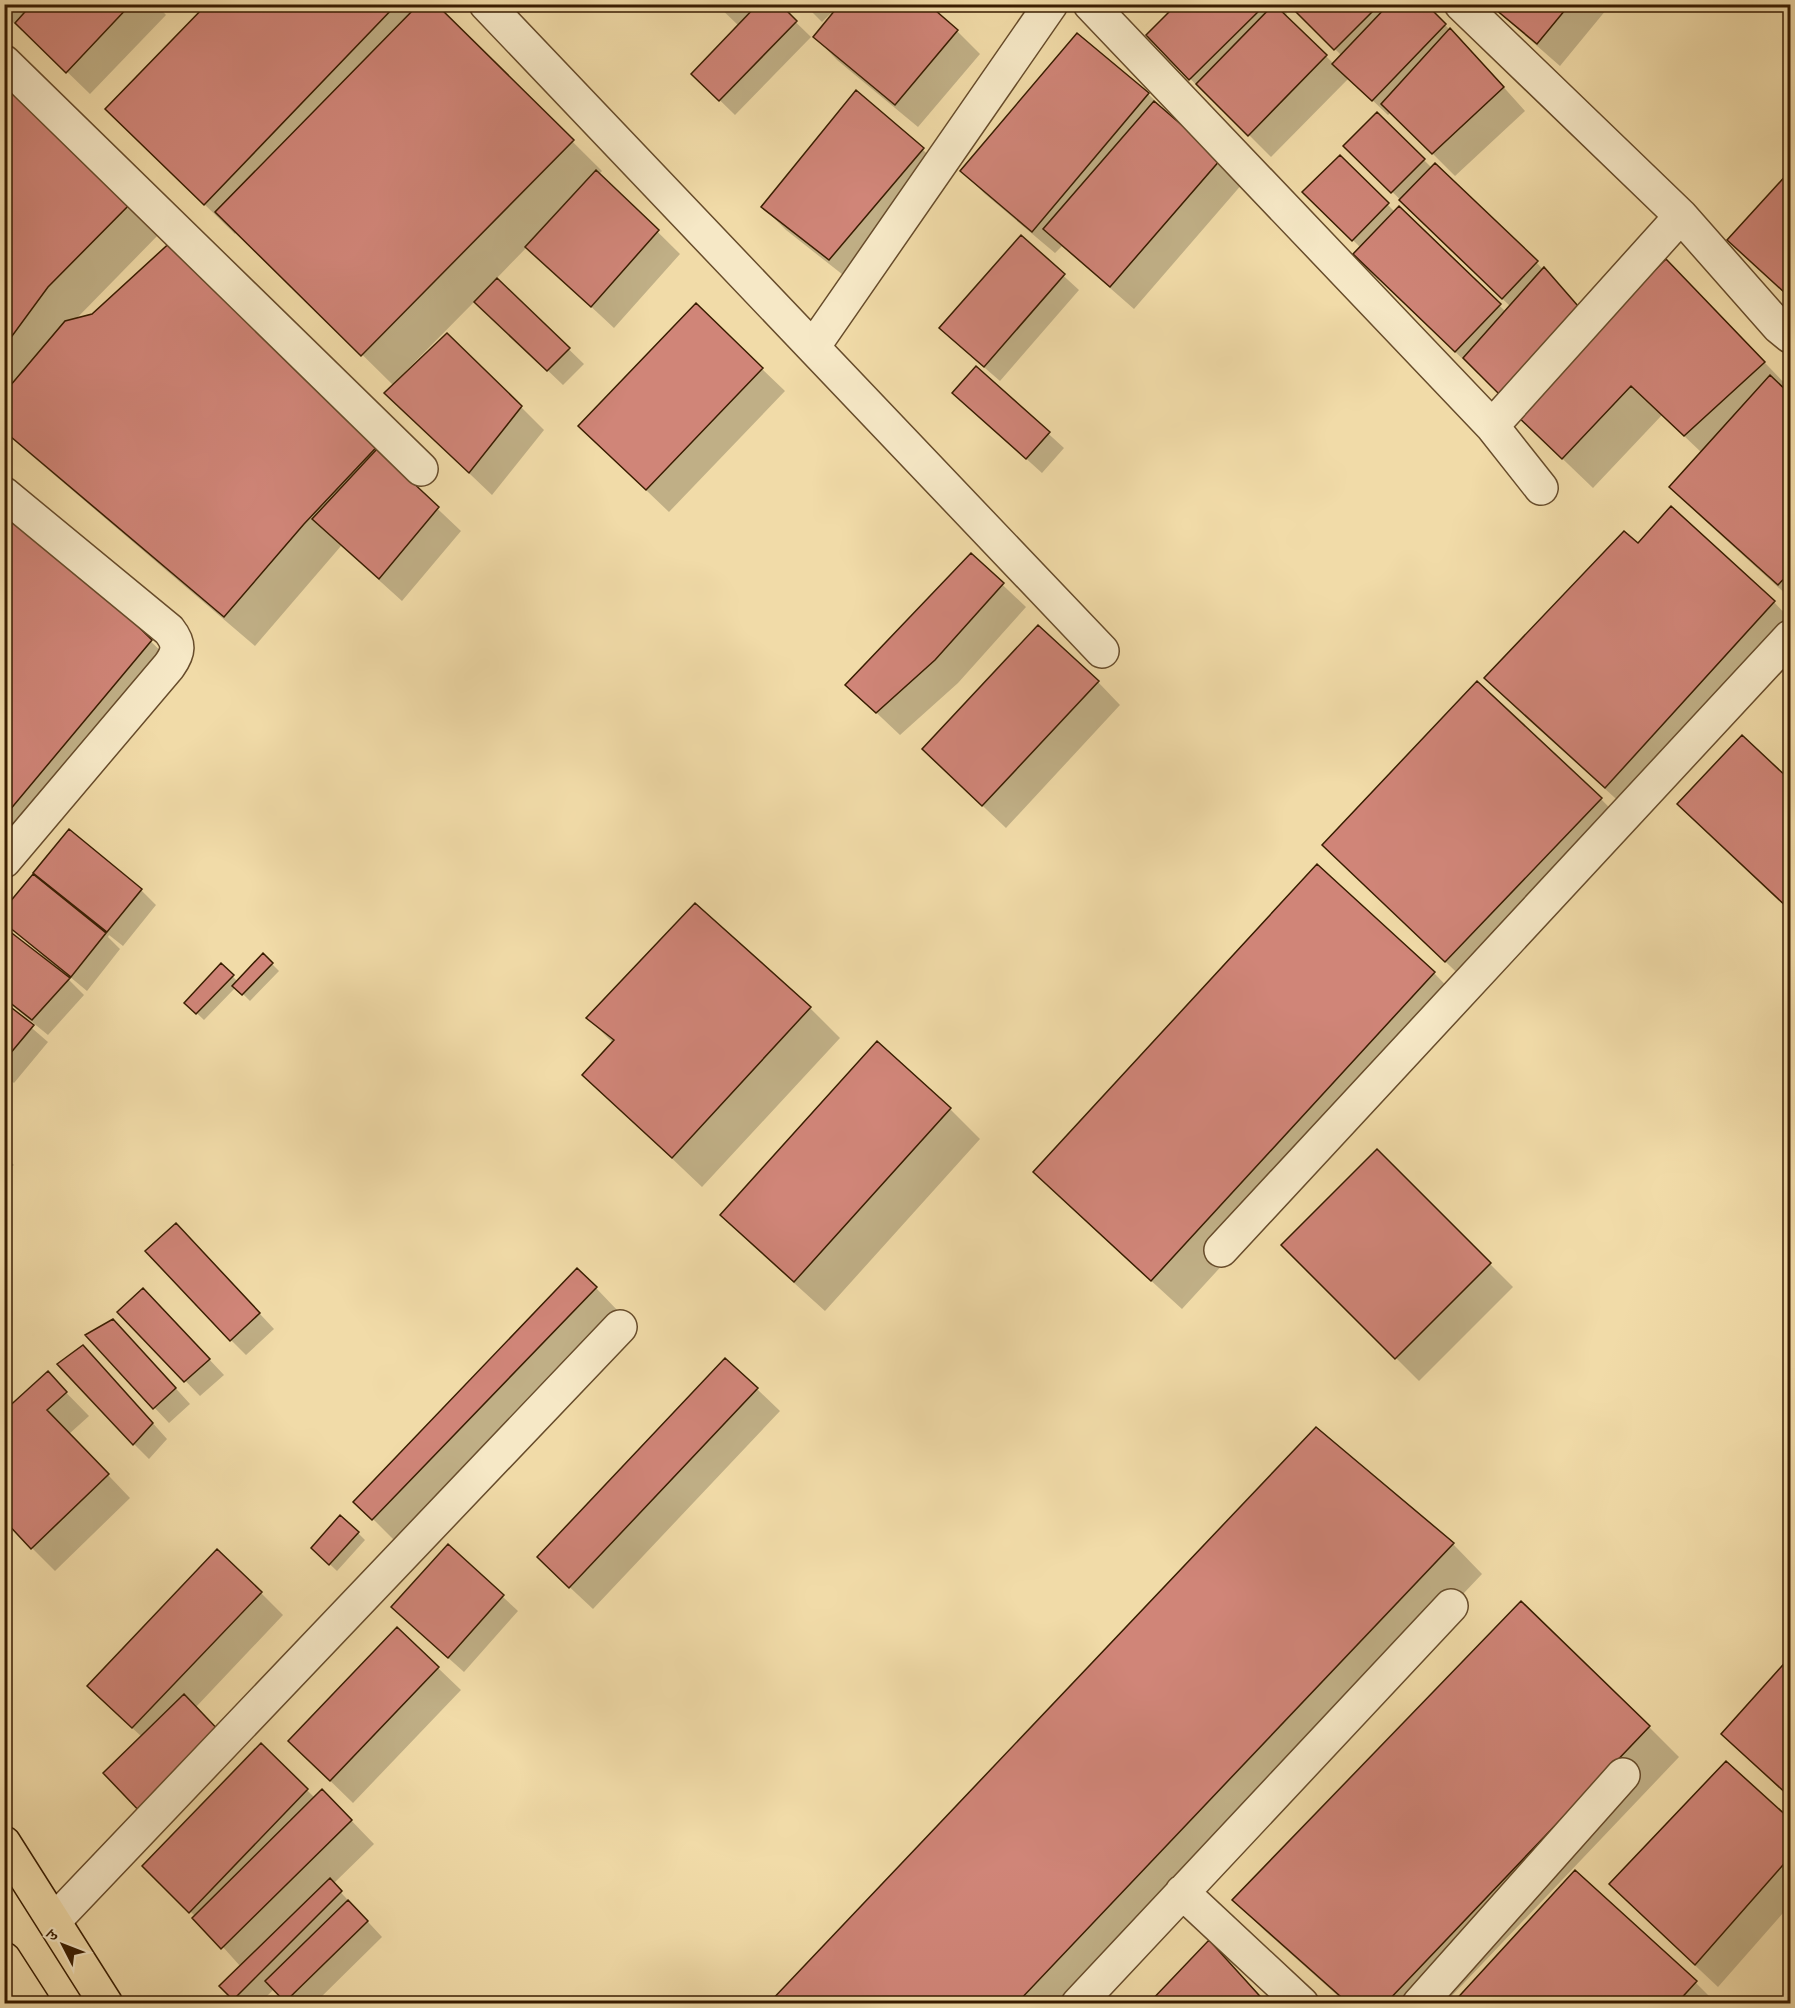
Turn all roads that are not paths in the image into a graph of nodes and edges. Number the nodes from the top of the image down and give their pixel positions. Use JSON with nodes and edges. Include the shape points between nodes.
{"nodes":[{"id":1,"x":486,"y":4,"type":"edge"},
{"id":2,"x":1051,"y":4,"type":"edge"},
{"id":3,"x":1090,"y":4,"type":"edge"},
{"id":4,"x":1461,"y":4,"type":"edge"},
{"id":5,"x":4,"y":62,"type":"edge"},
{"id":6,"x":1682,"y":216,"type":"junction"},
{"id":7,"x":1787,"y":325,"type":"edge"},
{"id":8,"x":813,"y":347,"type":"junction"},
{"id":9,"x":1492,"y":426,"type":"junction"},
{"id":10,"x":421,"y":469,"type":"dead end"},
{"id":11,"x":1541,"y":488,"type":"dead end"},
{"id":12,"x":4,"y":494,"type":"edge"},
{"id":13,"x":1791,"y":636,"type":"edge"},
{"id":14,"x":1102,"y":651,"type":"dead end"},
{"id":15,"x":4,"y":861,"type":"edge"},
{"id":16,"x":1221,"y":1250,"type":"dead end"},
{"id":17,"x":620,"y":1327,"type":"dead end"},
{"id":18,"x":1451,"y":1606,"type":"dead end"},
{"id":19,"x":1623,"y":1775,"type":"dead end"},
{"id":20,"x":4,"y":1843,"type":"edge"},
{"id":21,"x":1182,"y":1892,"type":"junction"},
{"id":22,"x":54,"y":1921,"type":"junction"},
{"id":23,"x":4,"y":1959,"type":"edge"},
{"id":24,"x":33,"y":2004,"type":"edge"},
{"id":25,"x":106,"y":2004,"type":"edge"},
{"id":26,"x":1078,"y":2004,"type":"edge"},
{"id":27,"x":1302,"y":2004,"type":"edge"},
{"id":28,"x":1419,"y":2004,"type":"edge"}],
"edges":[{"from":1,"to":8,"type":"street"},
{"from":2,"to":8,"type":"street"},
{"from":3,"to":9,"type":"street"},
{"from":4,"to":6,"type":"street"},
{"from":5,"to":10,"type":"street"},
{"from":6,"to":7,"type":"street"},
{"from":6,"to":9,"type":"street"},
{"from":8,"to":14,"type":"street"},
{"from":9,"to":11,"type":"street"},
{"from":12,"to":15,"type":"street","via":[[177,640],[176,656],[169,666]]},
{"from":13,"to":16,"type":"street"},
{"from":17,"to":22,"type":"street"},
{"from":18,"to":21,"type":"street"},
{"from":19,"to":28,"type":"street"},
{"from":20,"to":22,"type":"main road"},
{"from":21,"to":26,"type":"street"},
{"from":21,"to":27,"type":"street"},
{"from":22,"to":25,"type":"main road"},
{"from":23,"to":24,"type":"main road"}]}
